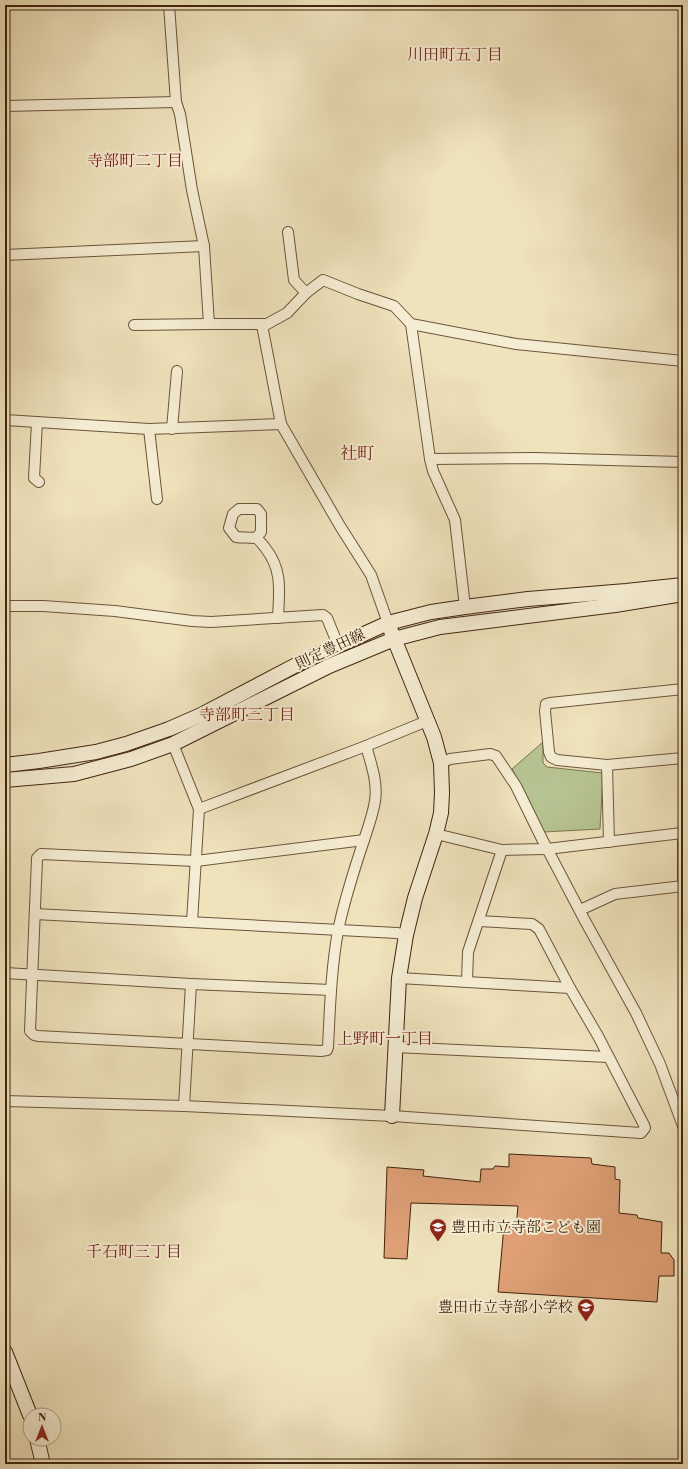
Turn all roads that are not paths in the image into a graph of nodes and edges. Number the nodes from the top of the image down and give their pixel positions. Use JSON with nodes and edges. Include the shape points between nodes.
{"nodes":[{"id":1,"x":168,"y":5,"type":"edge"},
{"id":2,"x":176,"y":102,"type":"junction"},
{"id":3,"x":5,"y":106,"type":"edge"},
{"id":4,"x":288,"y":232,"type":"dead end"},
{"id":5,"x":204,"y":246,"type":"junction"},
{"id":6,"x":5,"y":255,"type":"edge"},
{"id":7,"x":306,"y":293,"type":"junction"},
{"id":8,"x":209,"y":324,"type":"junction"},
{"id":9,"x":411,"y":324,"type":"junction"},
{"id":10,"x":262,"y":325,"type":"junction"},
{"id":11,"x":134,"y":326,"type":"dead end"},
{"id":12,"x":683,"y":361,"type":"edge"},
{"id":13,"x":177,"y":371,"type":"dead end"},
{"id":14,"x":5,"y":420,"type":"edge"},
{"id":15,"x":37,"y":422,"type":"junction"},
{"id":16,"x":281,"y":424,"type":"junction"},
{"id":17,"x":149,"y":429,"type":"junction"},
{"id":18,"x":172,"y":429,"type":"junction"},
{"id":19,"x":430,"y":459,"type":"junction"},
{"id":20,"x":683,"y":462,"type":"edge"},
{"id":21,"x":39,"y":482,"type":"dead end"},
{"id":22,"x":157,"y":498,"type":"dead end"},
{"id":23,"x":256,"y":538,"type":"dead end"},
{"id":24,"x":683,"y":585,"type":"edge"},
{"id":25,"x":683,"y":594,"type":"edge"},
{"id":26,"x":5,"y":606,"type":"edge"},
{"id":27,"x":465,"y":607,"type":"junction"},
{"id":28,"x":278,"y":618,"type":"junction"},
{"id":29,"x":388,"y":623,"type":"junction"},
{"id":30,"x":394,"y":639,"type":"junction"},
{"id":31,"x":338,"y":645,"type":"junction"},
{"id":32,"x":683,"y":689,"type":"edge"},
{"id":33,"x":427,"y":721,"type":"junction"},
{"id":34,"x":173,"y":744,"type":"junction"},
{"id":35,"x":366,"y":746,"type":"junction"},
{"id":36,"x":683,"y":758,"type":"edge"},
{"id":37,"x":440,"y":763,"type":"junction"},
{"id":38,"x":5,"y":765,"type":"edge"},
{"id":39,"x":607,"y":765,"type":"junction"},
{"id":40,"x":5,"y":780,"type":"edge"},
{"id":41,"x":199,"y":809,"type":"junction"},
{"id":42,"x":683,"y":833,"type":"edge"},
{"id":43,"x":436,"y":834,"type":"junction"},
{"id":44,"x":364,"y":840,"type":"junction"},
{"id":45,"x":609,"y":842,"type":"junction"},
{"id":46,"x":547,"y":849,"type":"junction"},
{"id":47,"x":502,"y":850,"type":"junction"},
{"id":48,"x":196,"y":861,"type":"junction"},
{"id":49,"x":683,"y":885,"type":"edge"},
{"id":50,"x":580,"y":910,"type":"junction"},
{"id":51,"x":35,"y":914,"type":"junction"},
{"id":52,"x":479,"y":921,"type":"junction"},
{"id":53,"x":192,"y":922,"type":"junction"},
{"id":54,"x":338,"y":930,"type":"junction"},
{"id":55,"x":406,"y":935,"type":"junction"},
{"id":56,"x":5,"y":974,"type":"edge"},
{"id":57,"x":32,"y":975,"type":"junction"},
{"id":58,"x":399,"y":978,"type":"junction"},
{"id":59,"x":467,"y":981,"type":"junction"},
{"id":60,"x":191,"y":984,"type":"junction"},
{"id":61,"x":570,"y":988,"type":"junction"},
{"id":62,"x":331,"y":990,"type":"junction"},
{"id":63,"x":187,"y":1043,"type":"junction"},
{"id":64,"x":395,"y":1048,"type":"junction"},
{"id":65,"x":608,"y":1057,"type":"junction"},
{"id":66,"x":5,"y":1101,"type":"edge"},
{"id":67,"x":184,"y":1106,"type":"junction"},
{"id":68,"x":392,"y":1116,"type":"junction"},
{"id":69,"x":682,"y":1121,"type":"edge"},
{"id":70,"x":5,"y":1352,"type":"edge"},
{"id":71,"x":27,"y":1407,"type":"edge"},
{"id":72,"x":39,"y":1447,"type":"edge"},
{"id":73,"x":43,"y":1464,"type":"edge"}],
"edges":[{"from":1,"to":2,"type":"street"},
{"from":2,"to":3,"type":"street"},
{"from":2,"to":5,"type":"street"},
{"from":4,"to":7,"type":"street","via":[[294,280]]},
{"from":5,"to":6,"type":"street"},
{"from":5,"to":8,"type":"street"},
{"from":7,"to":9,"type":"street","via":[[322,280],[394,306]]},
{"from":7,"to":10,"type":"street","via":[[287,313]]},
{"from":8,"to":10,"type":"street"},
{"from":8,"to":11,"type":"street"},
{"from":9,"to":12,"type":"street","via":[[516,344]]},
{"from":9,"to":19,"type":"street"},
{"from":10,"to":16,"type":"street"},
{"from":13,"to":18,"type":"street"},
{"from":14,"to":15,"type":"street"},
{"from":15,"to":17,"type":"street"},
{"from":15,"to":21,"type":"street","via":[[34,478]]},
{"from":16,"to":18,"type":"street"},
{"from":16,"to":29,"type":"street","via":[[371,575]]},
{"from":17,"to":18,"type":"street"},
{"from":17,"to":22,"type":"street"},
{"from":19,"to":20,"type":"street","via":[[534,458]]},
{"from":19,"to":27,"type":"street","via":[[454,520]]},
{"from":23,"to":28,"type":"street","via":[[272,556],[277,570]]},
{"from":24,"to":27,"type":"main road","name":"則定豊田線"},
{"from":25,"to":30,"type":"main road","name":"則定豊田線","via":[[440,627]]},
{"from":26,"to":28,"type":"street","via":[[115,611],[192,622]]},
{"from":27,"to":29,"type":"main road","name":"則定豊田線"},
{"from":28,"to":31,"type":"street","via":[[322,615],[327,618]]},
{"from":29,"to":30,"type":"main road"},
{"from":29,"to":31,"type":"main road","name":"則定豊田線"},
{"from":30,"to":33,"type":"main road"},
{"from":30,"to":34,"type":"main road","name":"則定豊田線","via":[[329,666]]},
{"from":31,"to":38,"type":"main road","name":"則定豊田線","via":[[169,729],[96,752]]},
{"from":32,"to":39,"type":"street","via":[[546,704],[551,757],[557,760]]},
{"from":33,"to":35,"type":"street"},
{"from":33,"to":37,"type":"main road"},
{"from":34,"to":40,"type":"main road","name":"則定豊田線","via":[[131,759],[74,774]]},
{"from":34,"to":41,"type":"street"},
{"from":35,"to":41,"type":"street"},
{"from":35,"to":44,"type":"street","via":[[374,771],[376,789]]},
{"from":36,"to":39,"type":"street"},
{"from":37,"to":43,"type":"main road","via":[[442,806]]},
{"from":37,"to":46,"type":"street","via":[[450,759],[490,754],[496,756],[516,786]]},
{"from":39,"to":45,"type":"street"},
{"from":41,"to":48,"type":"street"},
{"from":42,"to":45,"type":"street"},
{"from":42,"to":49,"type":"street"},
{"from":43,"to":47,"type":"street"},
{"from":43,"to":55,"type":"main road"},
{"from":44,"to":48,"type":"street"},
{"from":44,"to":54,"type":"street"},
{"from":45,"to":46,"type":"street"},
{"from":46,"to":47,"type":"street"},
{"from":46,"to":50,"type":"street"},
{"from":47,"to":52,"type":"street"},
{"from":48,"to":51,"type":"street","via":[[41,854],[37,858]]},
{"from":48,"to":53,"type":"street"},
{"from":49,"to":50,"type":"street","via":[[615,894]]},
{"from":50,"to":69,"type":"street","via":[[656,1054]]},
{"from":51,"to":53,"type":"street"},
{"from":51,"to":57,"type":"street"},
{"from":52,"to":59,"type":"street","via":[[468,952]]},
{"from":52,"to":61,"type":"street","via":[[536,926]]},
{"from":53,"to":54,"type":"street"},
{"from":54,"to":55,"type":"street"},
{"from":54,"to":62,"type":"street"},
{"from":55,"to":58,"type":"main road"},
{"from":56,"to":57,"type":"street"},
{"from":57,"to":60,"type":"street"},
{"from":57,"to":63,"type":"street","via":[[30,1031],[34,1035]]},
{"from":58,"to":59,"type":"street"},
{"from":58,"to":64,"type":"main road"},
{"from":59,"to":61,"type":"street"},
{"from":60,"to":62,"type":"street"},
{"from":60,"to":63,"type":"street"},
{"from":61,"to":65,"type":"street"},
{"from":62,"to":63,"type":"street","via":[[327,1050]]},
{"from":63,"to":67,"type":"street"},
{"from":64,"to":65,"type":"street"},
{"from":64,"to":68,"type":"main road"},
{"from":65,"to":68,"type":"street","via":[[644,1125],[641,1133]]},
{"from":66,"to":67,"type":"street"},
{"from":67,"to":68,"type":"street"},
{"from":70,"to":71,"type":"main road"},
{"from":72,"to":73,"type":"main road"}]}
